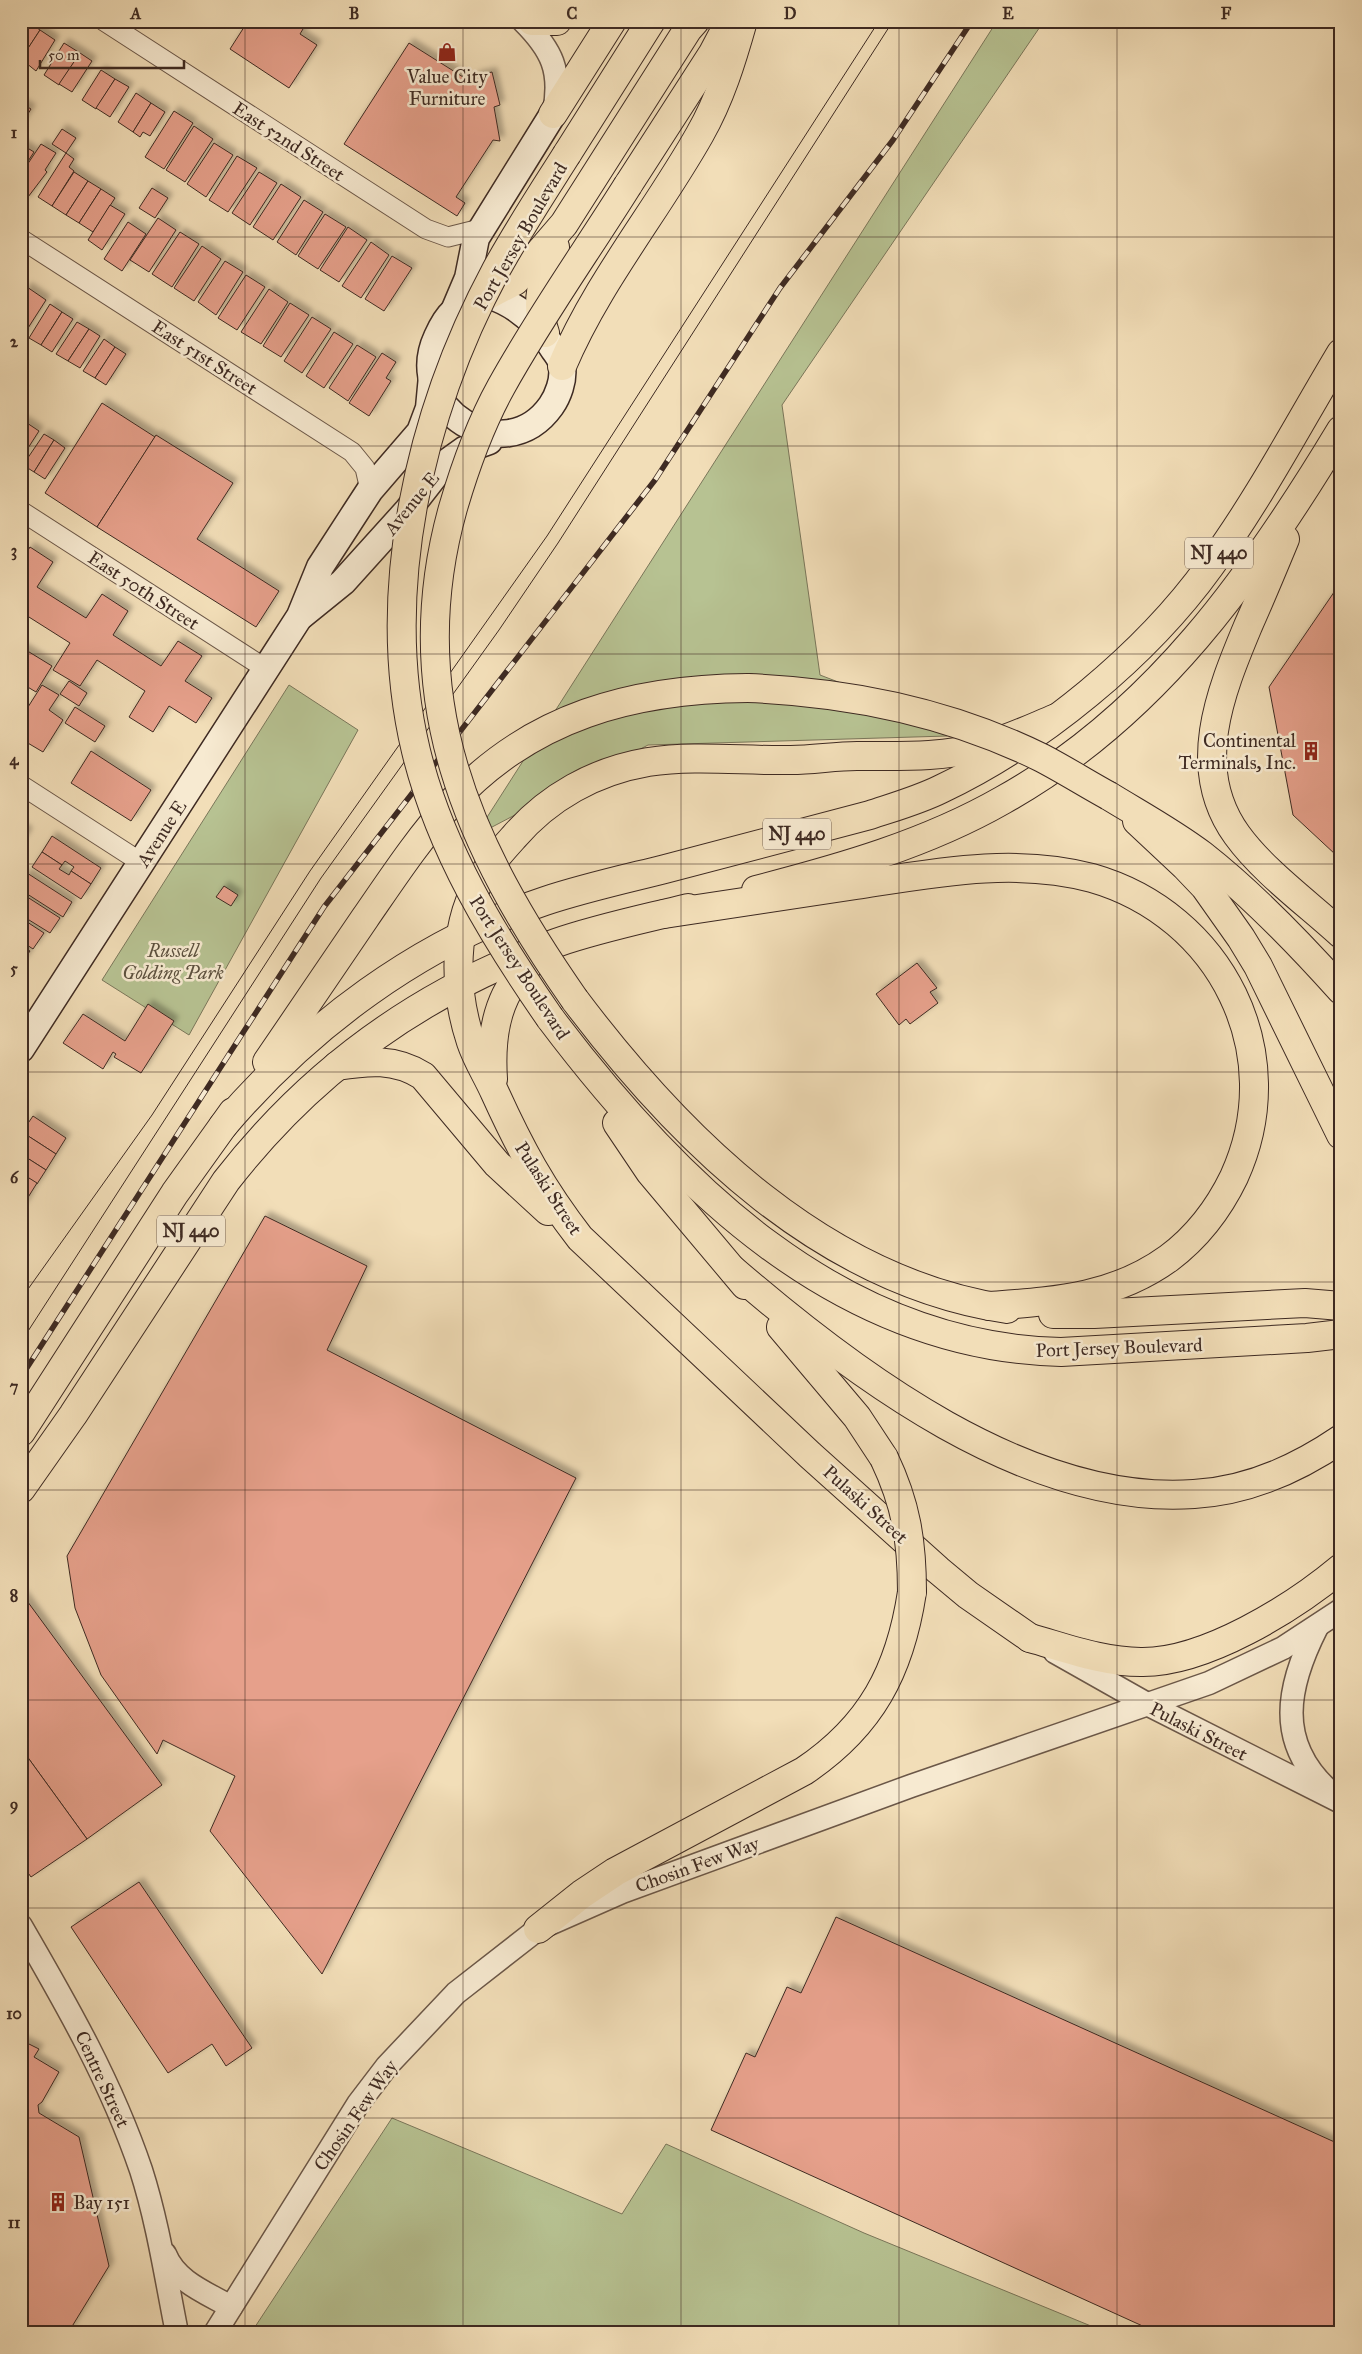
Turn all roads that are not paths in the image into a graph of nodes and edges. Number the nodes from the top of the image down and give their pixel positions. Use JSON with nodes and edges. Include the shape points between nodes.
{"nodes":[{"id":1,"x":104,"y":21,"type":"edge"},
{"id":2,"x":523,"y":21,"type":"edge"},
{"id":3,"x":532,"y":21,"type":"edge"},
{"id":4,"x":557,"y":21,"type":"edge"},
{"id":5,"x":612,"y":21,"type":"edge"},
{"id":6,"x":651,"y":21,"type":"edge"},
{"id":7,"x":730,"y":21,"type":"edge"},
{"id":8,"x":743,"y":21,"type":"edge"},
{"id":9,"x":691,"y":24,"type":"edge"},
{"id":10,"x":553,"y":114,"type":"junction"},
{"id":11,"x":564,"y":224,"type":"junction"},
{"id":12,"x":480,"y":229,"type":"junction"},
{"id":13,"x":21,"y":239,"type":"edge"},
{"id":14,"x":488,"y":295,"type":"junction"},
{"id":15,"x":454,"y":311,"type":"junction"},
{"id":16,"x":546,"y":336,"type":"junction"},
{"id":17,"x":1341,"y":353,"type":"edge"},
{"id":18,"x":562,"y":366,"type":"junction"},
{"id":19,"x":432,"y":376,"type":"junction"},
{"id":20,"x":1341,"y":430,"type":"edge"},
{"id":21,"x":513,"y":432,"type":"junction"},
{"id":22,"x":1311,"y":480,"type":"junction"},
{"id":23,"x":370,"y":490,"type":"junction"},
{"id":24,"x":21,"y":511,"type":"edge"},
{"id":25,"x":300,"y":616,"type":"junction"},
{"id":26,"x":266,"y":669,"type":"junction"},
{"id":27,"x":1056,"y":718,"type":"junction"},
{"id":28,"x":21,"y":784,"type":"edge"},
{"id":29,"x":1109,"y":796,"type":"junction"},
{"id":30,"x":506,"y":846,"type":"junction"},
{"id":31,"x":142,"y":863,"type":"junction"},
{"id":32,"x":521,"y":910,"type":"junction"},
{"id":33,"x":664,"y":914,"type":"junction"},
{"id":34,"x":1341,"y":934,"type":"edge"},
{"id":35,"x":461,"y":937,"type":"junction"},
{"id":36,"x":558,"y":942,"type":"junction"},
{"id":37,"x":459,"y":983,"type":"junction"},
{"id":38,"x":1341,"y":990,"type":"edge"},
{"id":39,"x":550,"y":1018,"type":"junction"},
{"id":40,"x":21,"y":1049,"type":"edge"},
{"id":41,"x":334,"y":1067,"type":"junction"},
{"id":42,"x":494,"y":1090,"type":"junction"},
{"id":43,"x":223,"y":1126,"type":"junction"},
{"id":44,"x":1341,"y":1135,"type":"edge"},
{"id":45,"x":580,"y":1238,"type":"junction"},
{"id":46,"x":733,"y":1270,"type":"junction"},
{"id":47,"x":990,"y":1306,"type":"junction"},
{"id":48,"x":1341,"y":1306,"type":"edge"},
{"id":49,"x":1341,"y":1334,"type":"edge"},
{"id":50,"x":21,"y":1432,"type":"edge"},
{"id":51,"x":1341,"y":1439,"type":"edge"},
{"id":52,"x":21,"y":1489,"type":"edge"},
{"id":53,"x":1341,"y":1568,"type":"edge"},
{"id":54,"x":1341,"y":1610,"type":"edge"},
{"id":55,"x":1317,"y":1627,"type":"junction"},
{"id":56,"x":1030,"y":1638,"type":"junction"},
{"id":57,"x":1147,"y":1704,"type":"junction"},
{"id":58,"x":1341,"y":1802,"type":"edge"},
{"id":59,"x":21,"y":1926,"type":"edge"},
{"id":60,"x":538,"y":1929,"type":"junction"},
{"id":61,"x":160,"y":2243,"type":"junction"},
{"id":62,"x":231,"y":2307,"type":"junction"},
{"id":63,"x":177,"y":2333,"type":"edge"},
{"id":64,"x":215,"y":2333,"type":"edge"}],
"edges":[{"from":1,"to":12,"type":"street","name":"East 52nd Street","via":[[426,229],[448,237]]},
{"from":2,"to":10,"type":"street","via":[[540,38],[553,60],[557,86]]},
{"from":3,"to":4,"type":"highway"},
{"from":5,"to":10,"type":"highway"},
{"from":6,"to":39,"type":"highway","name":"Port Jersey Boulevard","bridge":true,"via":[[496,272],[447,382],[434,424],[415,501],[405,573],[403,652],[410,719],[427,786],[467,883],[494,932]]},
{"from":7,"to":47,"type":"highway","name":"Port Jersey Boulevard","bridge":true,"via":[[518,358],[485,420],[460,485],[442,558],[433,651],[440,714],[456,776],[494,870],[520,917],[575,1000],[671,1115],[786,1215],[830,1244],[892,1276],[957,1300]]},
{"from":8,"to":18,"type":"highway","via":[[726,76],[701,133],[580,324]]},
{"from":9,"to":11,"type":"highway"},
{"from":10,"to":12,"type":"main road"},
{"from":11,"to":14,"type":"highway","via":[[515,281]]},
{"from":11,"to":16,"type":"highway","via":[[541,286],[539,312]]},
{"from":12,"to":15,"type":"main road","via":[[468,278]]},
{"from":13,"to":23,"type":"street","name":"East 51st Street","via":[[352,452],[365,468]]},
{"from":14,"to":15,"type":"main road"},
{"from":14,"to":16,"type":"main road","via":[[514,307]]},
{"from":15,"to":19,"type":"main road","via":[[433,346]]},
{"from":16,"to":18,"type":"main road"},
{"from":17,"to":27,"type":"highway","number":"NJ 440","via":[[1237,526],[1194,587],[1120,666]]},
{"from":18,"to":21,"type":"main road","via":[[558,392],[551,406],[528,427]]},
{"from":19,"to":21,"type":"main road","via":[[443,405],[466,426],[481,432]]},
{"from":19,"to":23,"type":"main road","name":"Avenue E","via":[[429,408],[420,432]]},
{"from":20,"to":22,"type":"highway","number":"NJ 440"},
{"from":21,"to":25,"type":"main road","name":"Avenue E","via":[[452,457],[343,582]]},
{"from":22,"to":33,"type":"highway","number":"NJ 440","via":[[1239,585],[1164,675],[1110,727],[1042,778],[956,824],[866,859]]},
{"from":22,"to":34,"type":"highway","via":[[1223,691],[1211,743],[1212,769],[1224,816],[1237,835],[1253,854]]},
{"from":23,"to":25,"type":"main road","name":"Avenue E","via":[[320,567]]},
{"from":24,"to":26,"type":"street","name":"East 50th Street"},
{"from":25,"to":26,"type":"main road","name":"Avenue E"},
{"from":26,"to":31,"type":"main road","name":"Avenue E"},
{"from":27,"to":30,"type":"highway","name":"Pulaski Street","via":[[984,746],[932,756],[792,760],[700,758],[648,762],[589,779],[565,792],[523,826]]},
{"from":27,"to":32,"type":"highway","number":"NJ 440","via":[[975,771],[940,790],[903,804],[861,818],[576,892]]},
{"from":28,"to":31,"type":"street"},
{"from":29,"to":38,"type":"highway","via":[[1171,834],[1221,871],[1307,952]]},
{"from":29,"to":43,"type":"highway","bridge":true,"via":[[1043,759],[972,729],[862,699],[786,689],[748,688],[672,691],[598,708],[535,737],[476,778],[451,802],[408,855]]},
{"from":29,"to":44,"type":"highway","via":[[1185,866],[1224,912],[1258,966]]},
{"from":30,"to":32,"type":"highway","via":[[506,879]]},
{"from":30,"to":35,"type":"highway","name":"Pulaski Street","via":[[475,890]]},
{"from":31,"to":40,"type":"main road","name":"Avenue E"},
{"from":32,"to":35,"type":"highway","number":"NJ 440"},
{"from":32,"to":36,"type":"highway","via":[[533,924]]},
{"from":33,"to":36,"type":"highway","number":"NJ 440"},
{"from":33,"to":47,"type":"highway","via":[[942,872],[1028,868],[1090,878],[1147,900],[1178,922],[1211,958],[1239,1009],[1252,1065],[1253,1092],[1246,1145],[1226,1194],[1191,1239],[1147,1272],[1122,1284],[1067,1300]]},
{"from":35,"to":37,"type":"highway","name":"Pulaski Street"},
{"from":35,"to":43,"type":"highway","number":"NJ 440","via":[[346,1007],[250,1094]]},
{"from":36,"to":37,"type":"highway","number":"NJ 440"},
{"from":36,"to":42,"type":"highway","name":"Pulaski Street","via":[[530,963],[503,999],[492,1038]]},
{"from":37,"to":41,"type":"highway","number":"NJ 440","via":[[376,1035]]},
{"from":37,"to":42,"type":"highway","name":"Pulaski Street","via":[[471,1041]]},
{"from":39,"to":46,"type":"highway","via":[[650,1172]]},
{"from":39,"to":49,"type":"highway","name":"Port Jersey Boulevard","via":[[647,1136],[721,1209],[765,1244],[811,1274],[902,1319],[1005,1347],[1061,1352]]},
{"from":41,"to":45,"type":"highway","via":[[376,1061],[401,1065],[423,1076],[514,1181]]},
{"from":41,"to":52,"type":"highway","number":"NJ 440","via":[[277,1120],[226,1181]]},
{"from":42,"to":45,"type":"highway","name":"Pulaski Street","via":[[530,1166]]},
{"from":43,"to":50,"type":"highway","number":"NJ 440","via":[[175,1193]]},
{"from":45,"to":56,"type":"highway","name":"Pulaski Street","via":[[810,1455],[938,1570]]},
{"from":46,"to":51,"type":"highway","via":[[856,1370],[941,1423],[1014,1458],[1096,1485],[1164,1494],[1225,1490],[1256,1483],[1286,1471]]},
{"from":46,"to":60,"type":"highway","bridge":true,"via":[[857,1417],[884,1458],[905,1510],[910,1537],[912,1592],[901,1647],[883,1688],[863,1718],[826,1756],[804,1771],[615,1872]]},
{"from":47,"to":48,"type":"highway","name":"Port Jersey Boulevard","via":[[1026,1312],[1094,1314],[1305,1303]]},
{"from":53,"to":56,"type":"highway","via":[[1299,1600],[1232,1637],[1160,1662],[1116,1660]]},
{"from":54,"to":55,"type":"street","name":"Chosin Few Way"},
{"from":55,"to":57,"type":"street","name":"Chosin Few Way","via":[[1246,1667]]},
{"from":55,"to":58,"type":"street","via":[[1297,1676],[1291,1711],[1292,1729],[1305,1765]]},
{"from":56,"to":57,"type":"street","name":"Pulaski Street"},
{"from":57,"to":58,"type":"street","name":"Pulaski Street"},
{"from":57,"to":60,"type":"street","name":"Chosin Few Way","via":[[622,1892]]},
{"from":59,"to":61,"type":"street","name":"Centre Street","via":[[106,2079],[141,2172]]},
{"from":60,"to":62,"type":"street","name":"Chosin Few Way","via":[[456,1993],[387,2066],[358,2104]]},
{"from":61,"to":62,"type":"street","name":"Centre Street","via":[[173,2270]]},
{"from":61,"to":63,"type":"street","name":"Centre Street"},
{"from":62,"to":64,"type":"street","name":"Chosin Few Way"}]}
